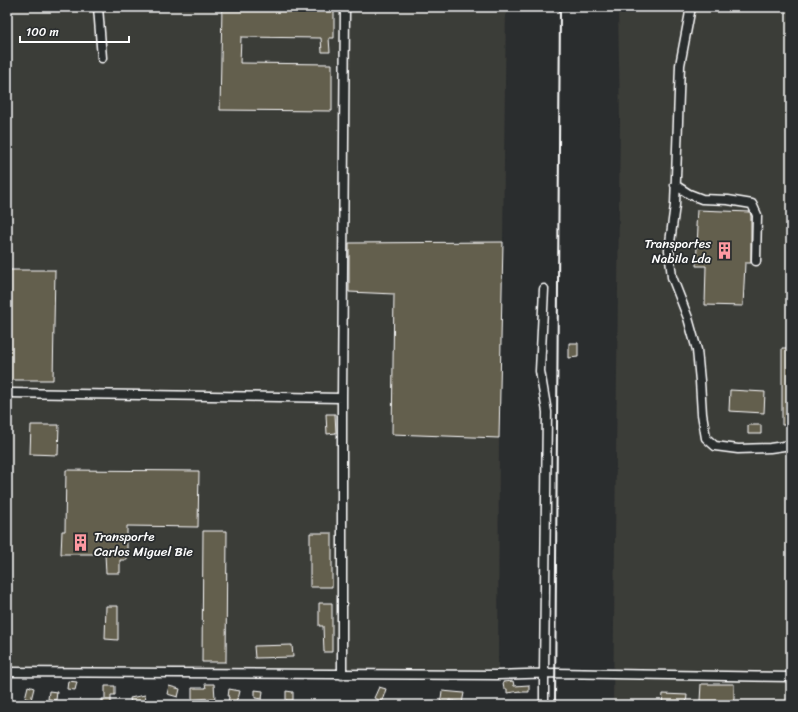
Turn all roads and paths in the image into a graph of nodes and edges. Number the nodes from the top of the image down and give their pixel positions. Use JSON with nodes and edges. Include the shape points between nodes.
{"nodes":[{"id":1,"x":98,"y":7,"type":"edge"},
{"id":2,"x":345,"y":7,"type":"edge"},
{"id":3,"x":691,"y":7,"type":"edge"},
{"id":4,"x":102,"y":58,"type":"dead end"},
{"id":5,"x":676,"y":185,"type":"junction"},
{"id":6,"x":756,"y":261,"type":"dead end"},
{"id":7,"x":544,"y":289,"type":"dead end"},
{"id":8,"x":7,"y":393,"type":"edge"},
{"id":9,"x":342,"y":398,"type":"junction"},
{"id":10,"x":791,"y":444,"type":"edge"},
{"id":11,"x":7,"y":672,"type":"edge"},
{"id":12,"x":544,"y":674,"type":"junction"},
{"id":13,"x":342,"y":675,"type":"junction"},
{"id":14,"x":791,"y":677,"type":"edge"},
{"id":15,"x":544,"y":705,"type":"edge"}],
"edges":[{"from":1,"to":4,"type":"street"},
{"from":2,"to":9,"type":"street"},
{"from":3,"to":5,"type":"street","via":[[680,64]]},
{"from":5,"to":6,"type":"street","via":[[702,199],[752,204],[757,215]]},
{"from":5,"to":10,"type":"street","via":[[669,250],[672,277],[697,350],[706,438],[715,446],[738,449],[770,448]]},
{"from":7,"to":12,"type":"street","via":[[540,371],[547,412]]},
{"from":8,"to":9,"type":"street"},
{"from":9,"to":13,"type":"street"},
{"from":11,"to":13,"type":"street"},
{"from":12,"to":13,"type":"street"},
{"from":12,"to":14,"type":"street"},
{"from":12,"to":15,"type":"street"}]}
